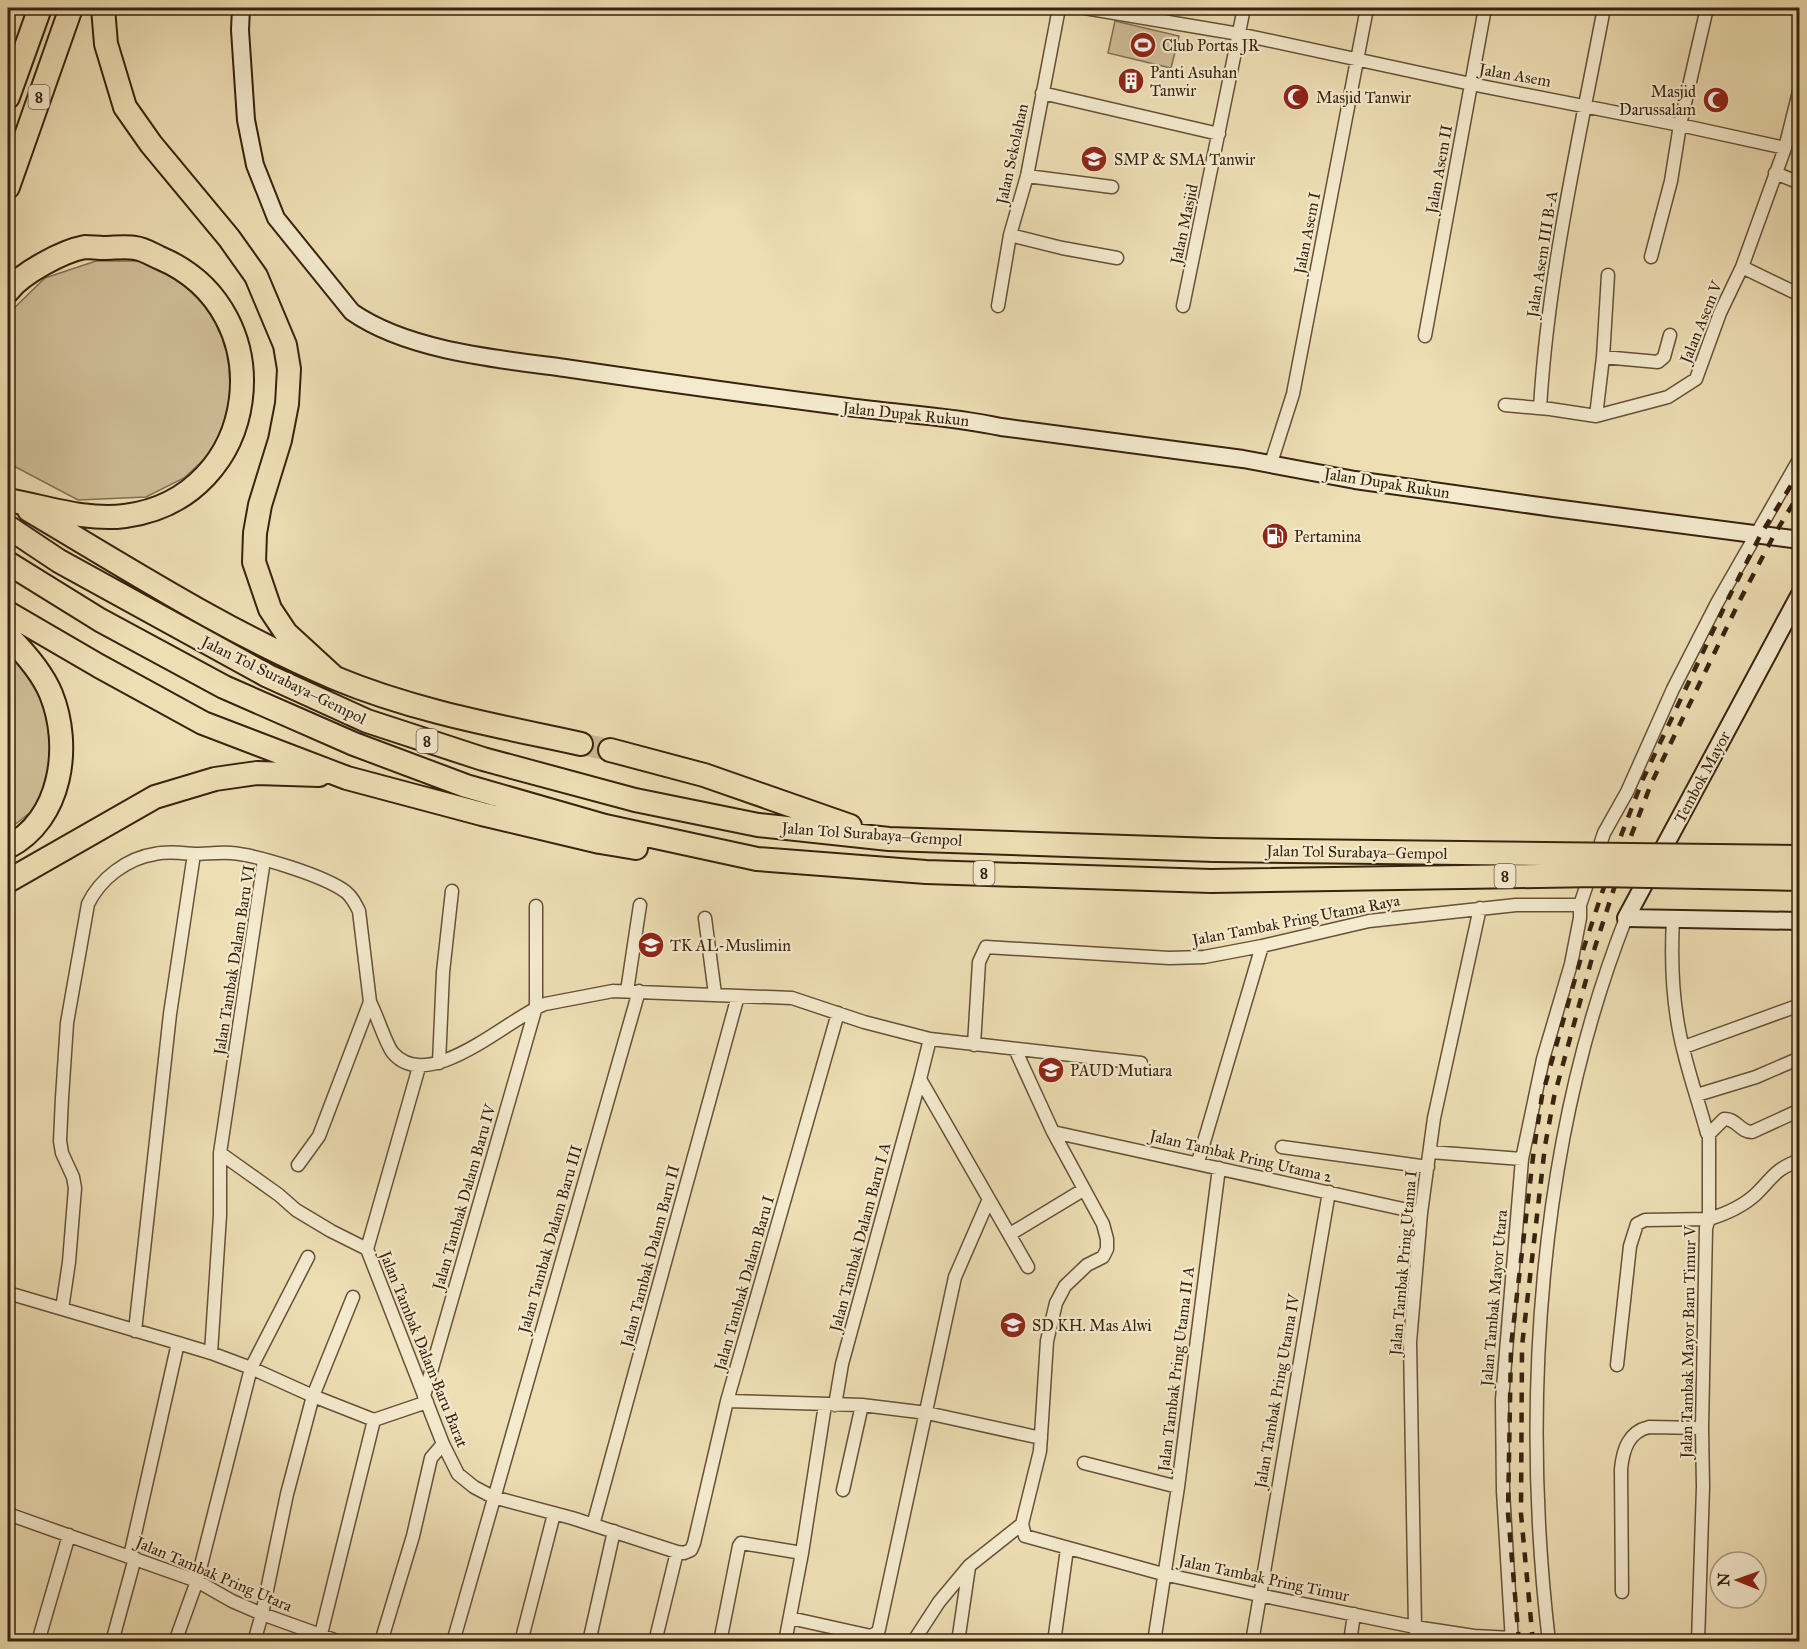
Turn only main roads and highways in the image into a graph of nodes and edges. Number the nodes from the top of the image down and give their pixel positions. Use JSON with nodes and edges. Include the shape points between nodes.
{"nodes":[{"id":1,"x":40,"y":8,"type":"edge"},
{"id":2,"x":70,"y":8,"type":"edge"},
{"id":3,"x":103,"y":8,"type":"edge"},
{"id":4,"x":241,"y":8,"type":"edge"},
{"id":5,"x":8,"y":97,"type":"edge"},
{"id":6,"x":8,"y":187,"type":"edge"},
{"id":7,"x":8,"y":291,"type":"edge"},
{"id":8,"x":10,"y":499,"type":"edge"},
{"id":9,"x":8,"y":527,"type":"edge"},
{"id":10,"x":1800,"y":540,"type":"edge"},
{"id":11,"x":8,"y":563,"type":"edge"},
{"id":12,"x":1800,"y":594,"type":"edge"},
{"id":13,"x":8,"y":613,"type":"edge"},
{"id":14,"x":8,"y":636,"type":"edge"},
{"id":15,"x":335,"y":678,"type":"junction"},
{"id":16,"x":581,"y":744,"type":"tunnel mouth"},
{"id":17,"x":610,"y":750,"type":"tunnel mouth"},
{"id":18,"x":347,"y":778,"type":"junction"},
{"id":19,"x":889,"y":839,"type":"junction"},
{"id":20,"x":8,"y":847,"type":"edge"},
{"id":21,"x":1800,"y":857,"type":"edge"},
{"id":22,"x":757,"y":859,"type":"junction"},
{"id":23,"x":1800,"y":879,"type":"edge"},
{"id":24,"x":8,"y":881,"type":"edge"},
{"id":25,"x":1800,"y":921,"type":"edge"}],
"edges":[{"from":1,"to":5,"type":"highway","number":"8"},
{"from":2,"to":6,"type":"highway","number":"8"},
{"from":3,"to":15,"type":"highway","via":[[106,44],[124,107],[256,276],[285,345],[289,369],[287,404],[260,505],[254,562],[270,609],[286,633]]},
{"from":4,"to":10,"type":"main road","name":"Jalan Dupak Rukun","via":[[246,120],[255,165],[276,218],[352,312],[384,331],[459,353],[675,385],[977,422],[1271,463],[1355,480]]},
{"from":7,"to":8,"type":"highway","via":[[47,260],[85,248],[136,248],[180,266],[213,295],[232,330],[243,374],[241,407],[233,435],[210,473],[182,497],[124,516],[83,515]]},
{"from":8,"to":15,"type":"highway","via":[[195,607]]},
{"from":9,"to":19,"type":"highway","name":"Jalan Tol Surabaya–Gempol","number":"8","via":[[59,561],[179,628],[268,676],[367,722],[483,759],[635,800],[758,825]]},
{"from":11,"to":22,"type":"highway","name":"Jalan Tol Surabaya–Gempol","number":"8","via":[[100,620],[224,687],[354,744],[466,786],[605,826]]},
{"from":12,"to":25,"type":"main road","name":"Tembok Mayor","via":[[1626,918]]},
{"from":13,"to":18,"type":"highway","via":[[203,723]]},
{"from":14,"to":20,"type":"highway","via":[[26,654],[50,692],[58,717],[62,761],[40,819],[28,834]]},
{"from":15,"to":16,"type":"highway","via":[[418,707]]},
{"from":17,"to":19,"type":"highway","via":[[704,776]]},
{"from":18,"to":22,"type":"highway","via":[[600,842],[672,853]]},
{"from":18,"to":24,"type":"highway","via":[[257,773],[215,779],[155,797]]},
{"from":19,"to":21,"type":"highway","name":"Jalan Tol Surabaya–Gempol","number":"8","bridge":true,"via":[[1215,850]]},
{"from":22,"to":23,"type":"highway","name":"Jalan Tol Surabaya–Gempol","number":"8","bridge":true,"via":[[926,872],[1211,881],[1598,875]]}]}
